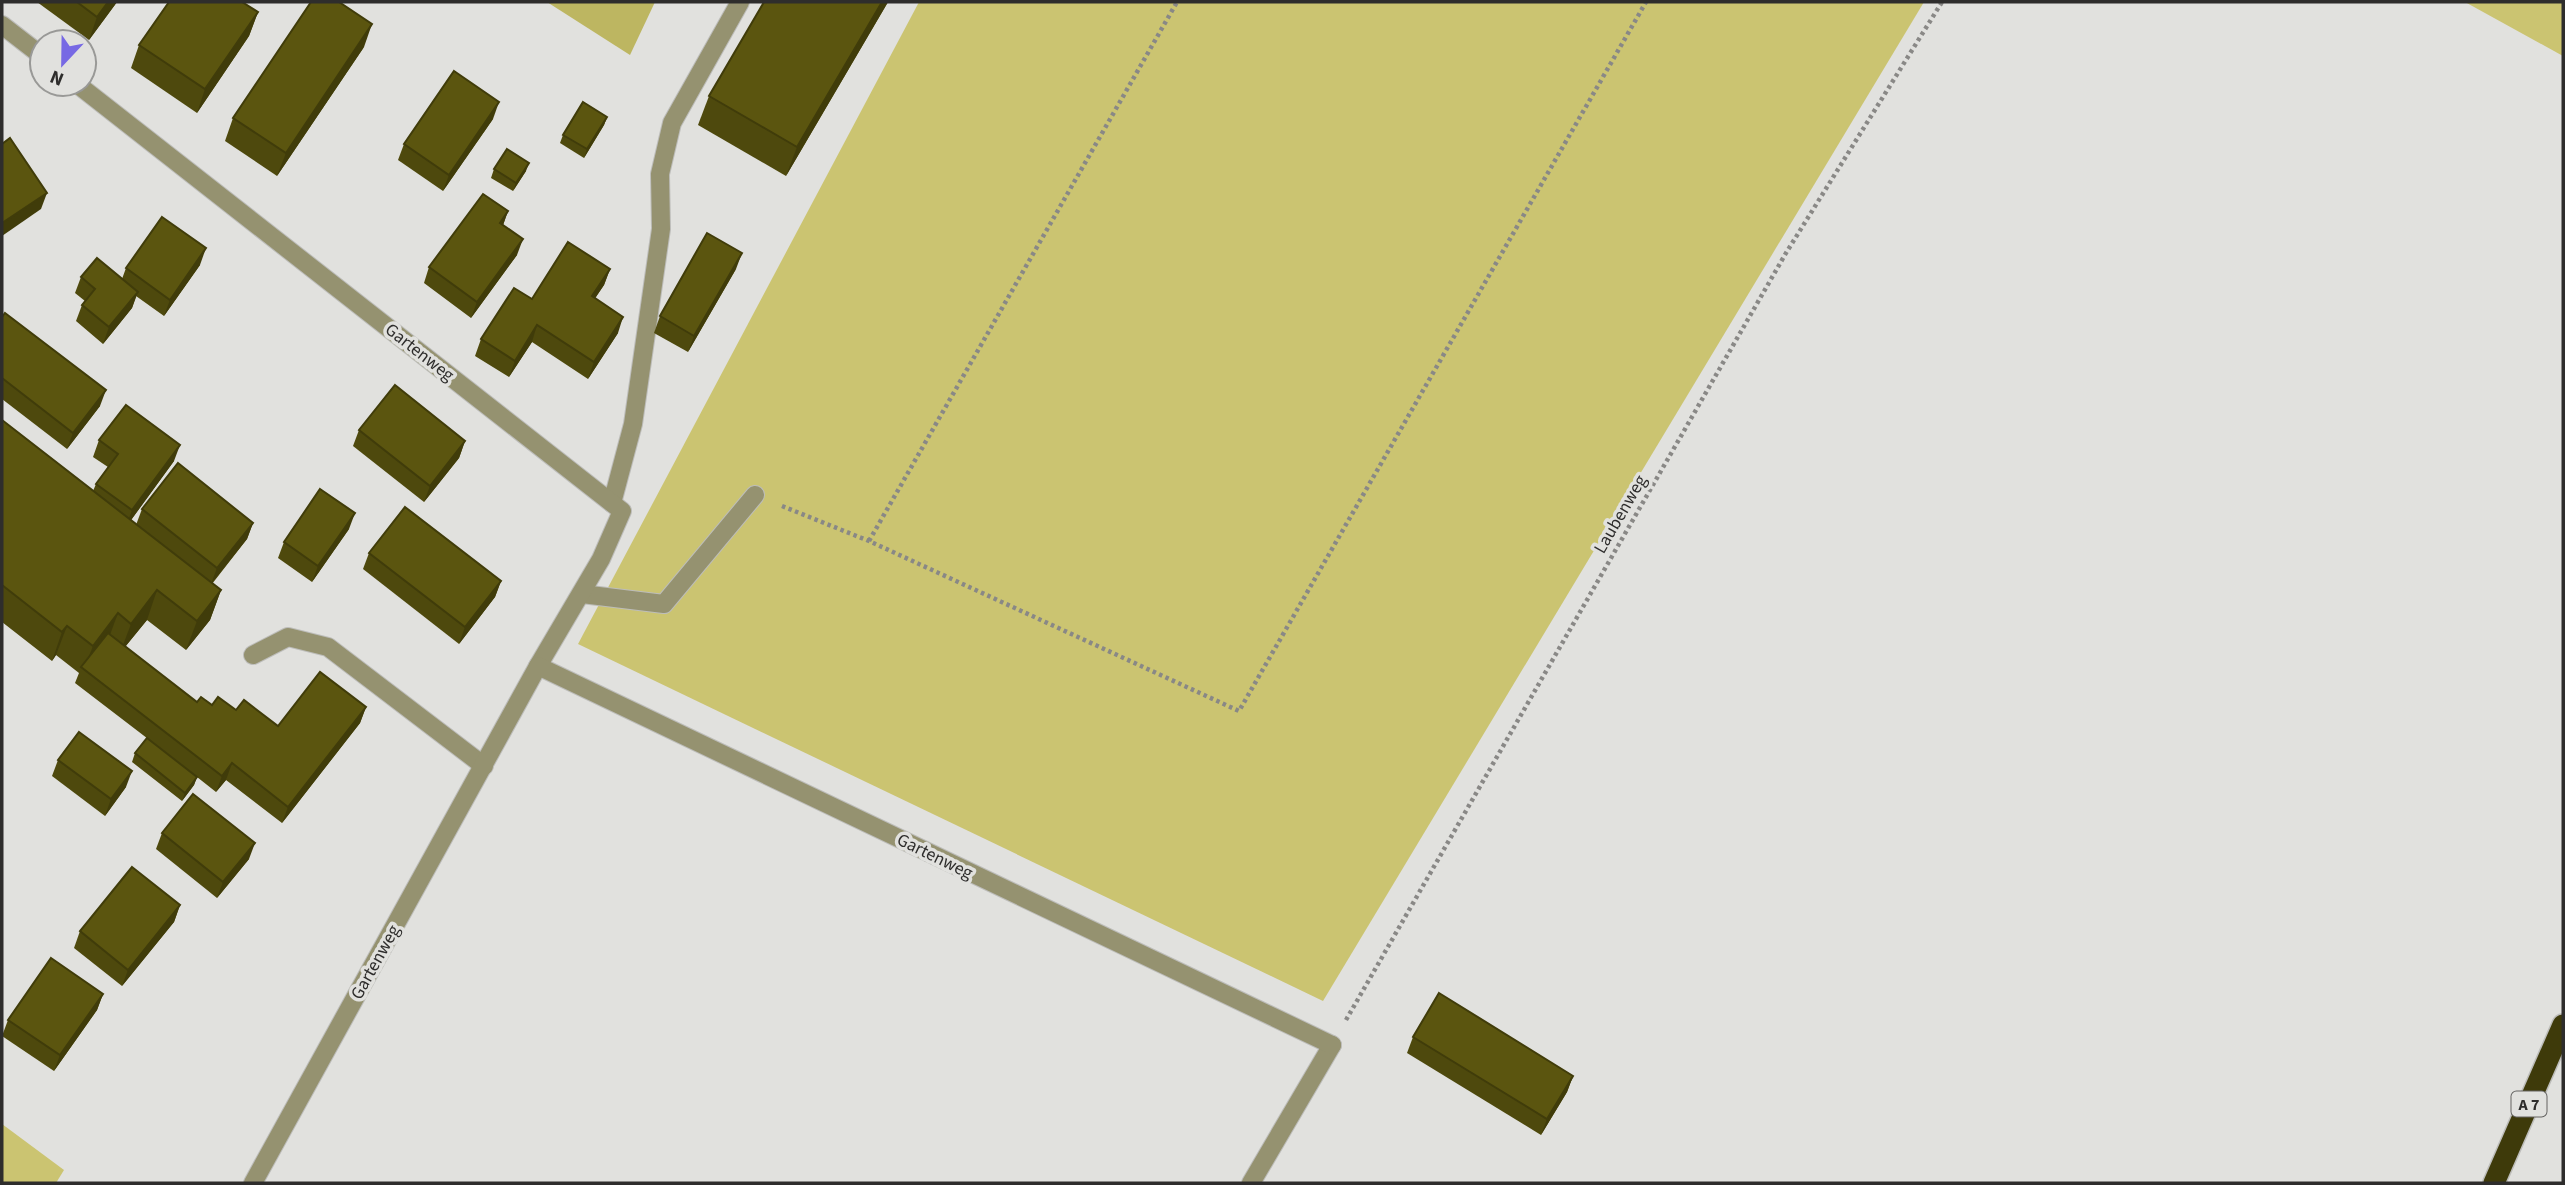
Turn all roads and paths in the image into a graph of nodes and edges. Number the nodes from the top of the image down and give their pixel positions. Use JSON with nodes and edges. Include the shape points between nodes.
{"nodes":[{"id":1,"x":740,"y":2,"type":"edge"},
{"id":2,"x":1177,"y":2,"type":"edge"},
{"id":3,"x":1646,"y":2,"type":"edge"},
{"id":4,"x":1942,"y":2,"type":"edge"},
{"id":5,"x":2,"y":25,"type":"edge"},
{"id":6,"x":28,"y":45,"type":"edge"},
{"id":7,"x":96,"y":98,"type":"edge"},
{"id":8,"x":755,"y":495,"type":"joint"},
{"id":9,"x":612,"y":503,"type":"junction"},
{"id":10,"x":869,"y":541,"type":"junction"},
{"id":11,"x":582,"y":594,"type":"junction"},
{"id":12,"x":253,"y":655,"type":"dead end"},
{"id":13,"x":538,"y":666,"type":"junction"},
{"id":14,"x":484,"y":766,"type":"junction"},
{"id":15,"x":2563,"y":1025,"type":"edge"},
{"id":16,"x":1332,"y":1045,"type":"junction"},
{"id":17,"x":253,"y":1183,"type":"edge"},
{"id":18,"x":1251,"y":1183,"type":"edge"},
{"id":19,"x":2494,"y":1183,"type":"edge"}],
"edges":[{"from":1,"to":9,"type":"street","via":[[672,123],[660,174],[660,229],[633,424]]},
{"from":2,"to":10,"type":"path"},
{"from":3,"to":10,"type":"path","via":[[1239,711]]},
{"from":4,"to":16,"type":"path","name":"Laubenweg","via":[[1786,253]]},
{"from":5,"to":6,"type":"street"},
{"from":7,"to":9,"type":"street","name":"Gartenweg"},
{"from":8,"to":10,"type":"path"},
{"from":8,"to":11,"type":"street","via":[[664,604]]},
{"from":9,"to":11,"type":"street","name":"Gartenweg","via":[[622,510]]},
{"from":11,"to":13,"type":"street","name":"Gartenweg"},
{"from":12,"to":14,"type":"street","via":[[288,637],[328,648]]},
{"from":13,"to":14,"type":"street","name":"Gartenweg"},
{"from":13,"to":16,"type":"street","name":"Gartenweg"},
{"from":14,"to":17,"type":"street","name":"Gartenweg"},
{"from":15,"to":19,"type":"highway","number":"A 7"},
{"from":16,"to":18,"type":"street"}]}
